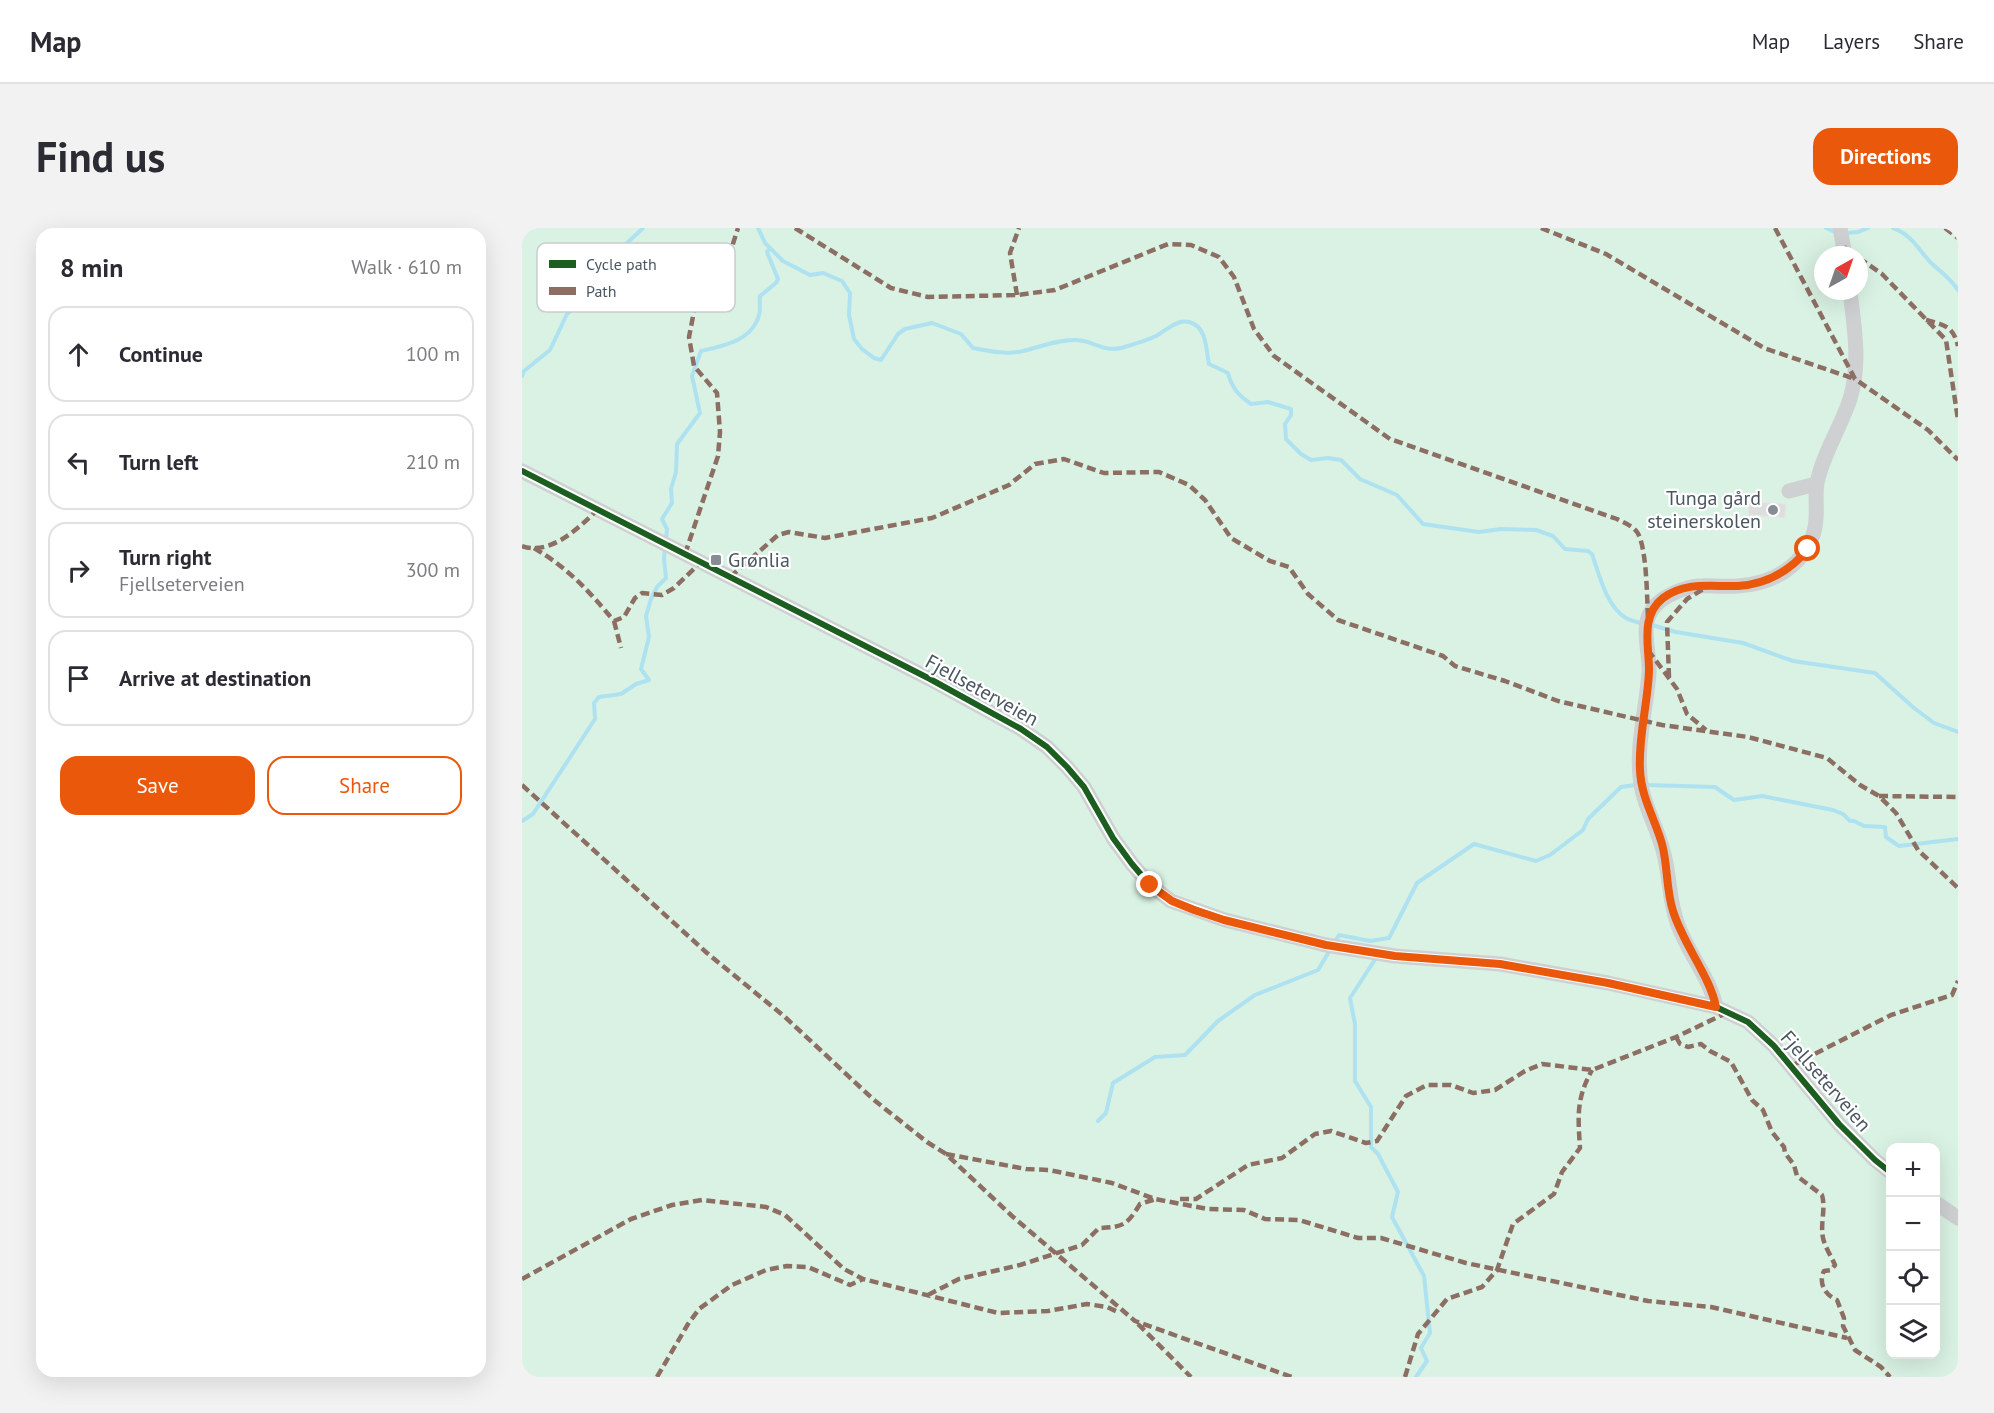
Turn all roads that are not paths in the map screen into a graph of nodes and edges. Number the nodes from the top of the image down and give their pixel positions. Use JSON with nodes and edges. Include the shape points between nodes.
{"nodes":[{"id":1,"x":1851,"y":300,"type":"edge"},
{"id":2,"x":522,"y":471,"type":"edge"},
{"id":3,"x":1816,"y":484,"type":"junction"},
{"id":4,"x":1789,"y":491,"type":"dead end"},
{"id":5,"x":1716,"y":1007,"type":"junction"},
{"id":6,"x":1886,"y":1168,"type":"edge"},
{"id":7,"x":1940,"y":1206,"type":"edge"},
{"id":8,"x":1958,"y":1218,"type":"edge"}],
"edges":[{"from":1,"to":3,"type":"street","via":[[1855,379]]},
{"from":2,"to":5,"type":"street","name":"Fjellseterveien","via":[[1021,729],[1067,767],[1132,864],[1150,885],[1172,901],[1224,920],[1344,948],[1500,964]]},
{"from":3,"to":4,"type":"street"},
{"from":3,"to":5,"type":"street","via":[[1814,535],[1798,561],[1773,578],[1749,584],[1684,587],[1654,607],[1648,624],[1649,671],[1639,749],[1641,785],[1661,841],[1672,909]]},
{"from":5,"to":6,"type":"street","name":"Fjellseterveien","via":[[1748,1022],[1767,1038],[1839,1124]]},
{"from":7,"to":8,"type":"street"}]}
